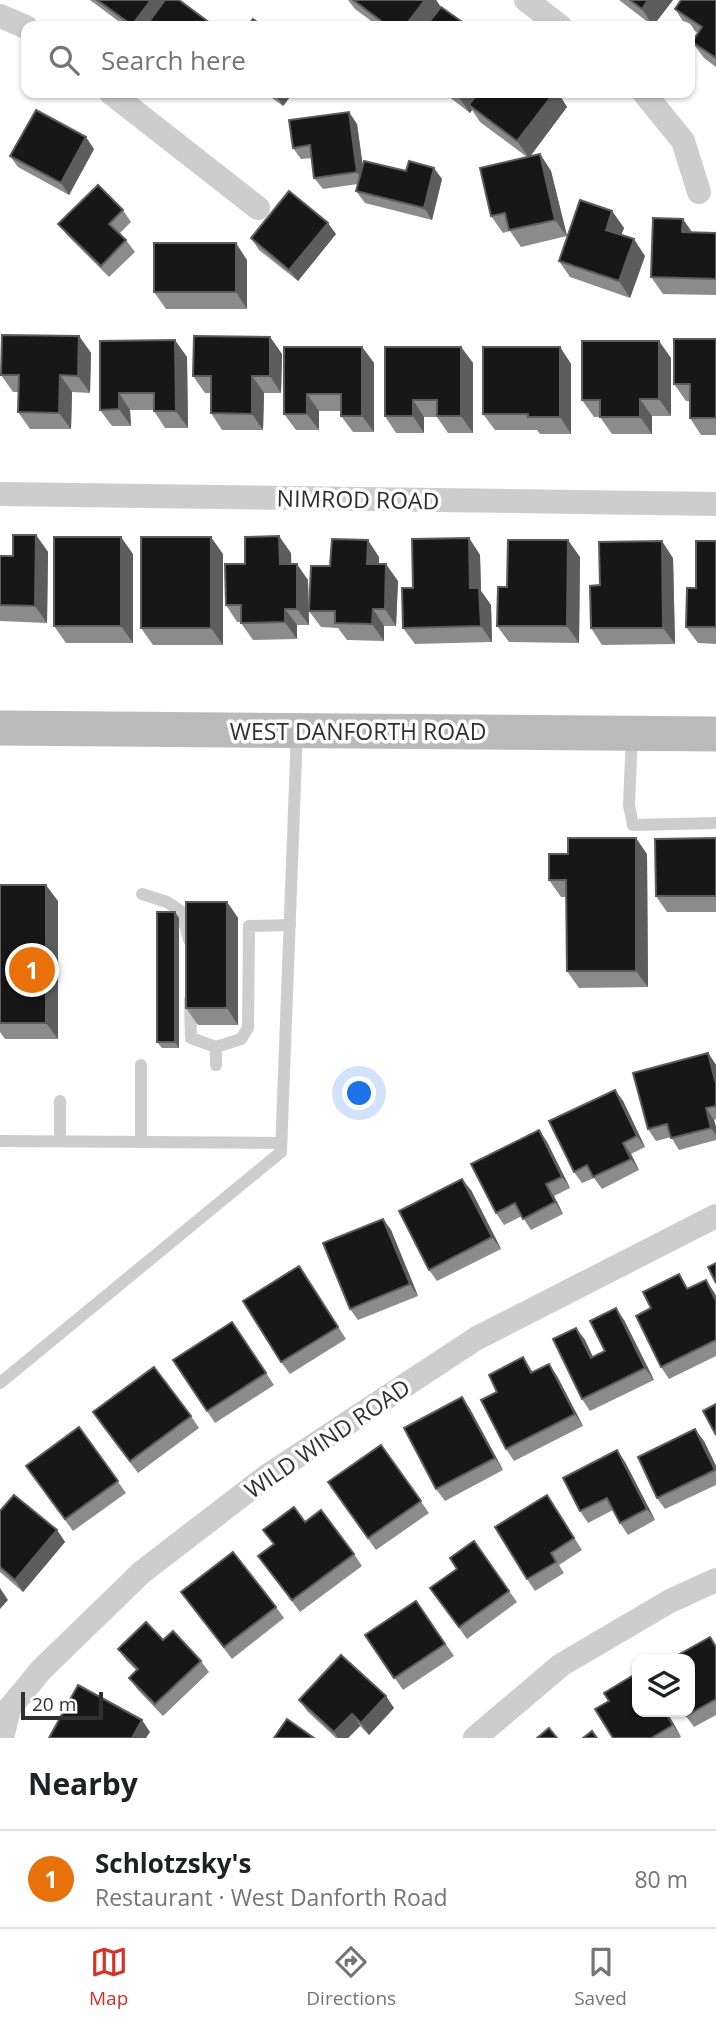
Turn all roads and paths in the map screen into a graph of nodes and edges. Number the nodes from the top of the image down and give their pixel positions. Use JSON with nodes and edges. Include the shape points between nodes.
{"nodes":[{"id":1,"x":526,"y":0,"type":"edge"},
{"id":2,"x":0,"y":16,"type":"edge"},
{"id":3,"x":553,"y":21,"type":"edge"},
{"id":4,"x":21,"y":25,"type":"edge"},
{"id":5,"x":117,"y":98,"type":"edge"},
{"id":6,"x":648,"y":98,"type":"edge"},
{"id":7,"x":699,"y":192,"type":"dead end"},
{"id":8,"x":258,"y":208,"type":"dead end"},
{"id":9,"x":0,"y":494,"type":"edge"},
{"id":10,"x":716,"y":504,"type":"edge"},
{"id":11,"x":0,"y":728,"type":"edge"},
{"id":12,"x":297,"y":731,"type":"junction"},
{"id":13,"x":632,"y":733,"type":"junction"},
{"id":14,"x":716,"y":734,"type":"edge"},
{"id":15,"x":716,"y":823,"type":"edge"},
{"id":16,"x":142,"y":894,"type":"dead end"},
{"id":17,"x":290,"y":925,"type":"junction"},
{"id":18,"x":190,"y":957,"type":"edge"},
{"id":19,"x":190,"y":984,"type":"edge"},
{"id":20,"x":216,"y":1047,"type":"junction"},
{"id":21,"x":141,"y":1065,"type":"dead end"},
{"id":22,"x":216,"y":1065,"type":"dead end"},
{"id":23,"x":60,"y":1101,"type":"dead end"},
{"id":24,"x":0,"y":1141,"type":"edge"},
{"id":25,"x":60,"y":1142,"type":"junction"},
{"id":26,"x":141,"y":1142,"type":"junction"},
{"id":27,"x":281,"y":1143,"type":"junction"},
{"id":28,"x":716,"y":1216,"type":"edge"},
{"id":29,"x":0,"y":1383,"type":"edge"},
{"id":30,"x":716,"y":1580,"type":"edge"},
{"id":31,"x":2,"y":1738,"type":"edge"},
{"id":32,"x":475,"y":1738,"type":"edge"}],
"edges":[{"from":1,"to":3,"type":"street"},
{"from":2,"to":4,"type":"street"},
{"from":5,"to":8,"type":"street"},
{"from":6,"to":7,"type":"street","via":[[683,141]]},
{"from":9,"to":10,"type":"street","name":"NIMROD ROAD"},
{"from":11,"to":12,"type":"main road","name":"WEST DANFORTH ROAD"},
{"from":12,"to":13,"type":"main road","name":"WEST DANFORTH ROAD"},
{"from":12,"to":17,"type":"lane"},
{"from":13,"to":14,"type":"main road","name":"WEST DANFORTH ROAD"},
{"from":13,"to":15,"type":"lane","via":[[629,805],[634,825]]},
{"from":16,"to":18,"type":"lane","via":[[181,912],[189,930]]},
{"from":17,"to":20,"type":"lane","via":[[249,926],[248,1028],[241,1039]]},
{"from":17,"to":27,"type":"lane"},
{"from":19,"to":20,"type":"lane","via":[[191,1038]]},
{"from":20,"to":22,"type":"lane"},
{"from":21,"to":26,"type":"lane"},
{"from":23,"to":25,"type":"lane"},
{"from":24,"to":25,"type":"lane"},
{"from":25,"to":26,"type":"lane"},
{"from":26,"to":27,"type":"lane"},
{"from":27,"to":29,"type":"lane","via":[[281,1152]]},
{"from":28,"to":31,"type":"street","name":"WILD WIND ROAD","via":[[477,1338],[267,1476],[142,1572],[41,1670],[9,1709]]},
{"from":30,"to":32,"type":"street","via":[[670,1601],[561,1665]]}]}
